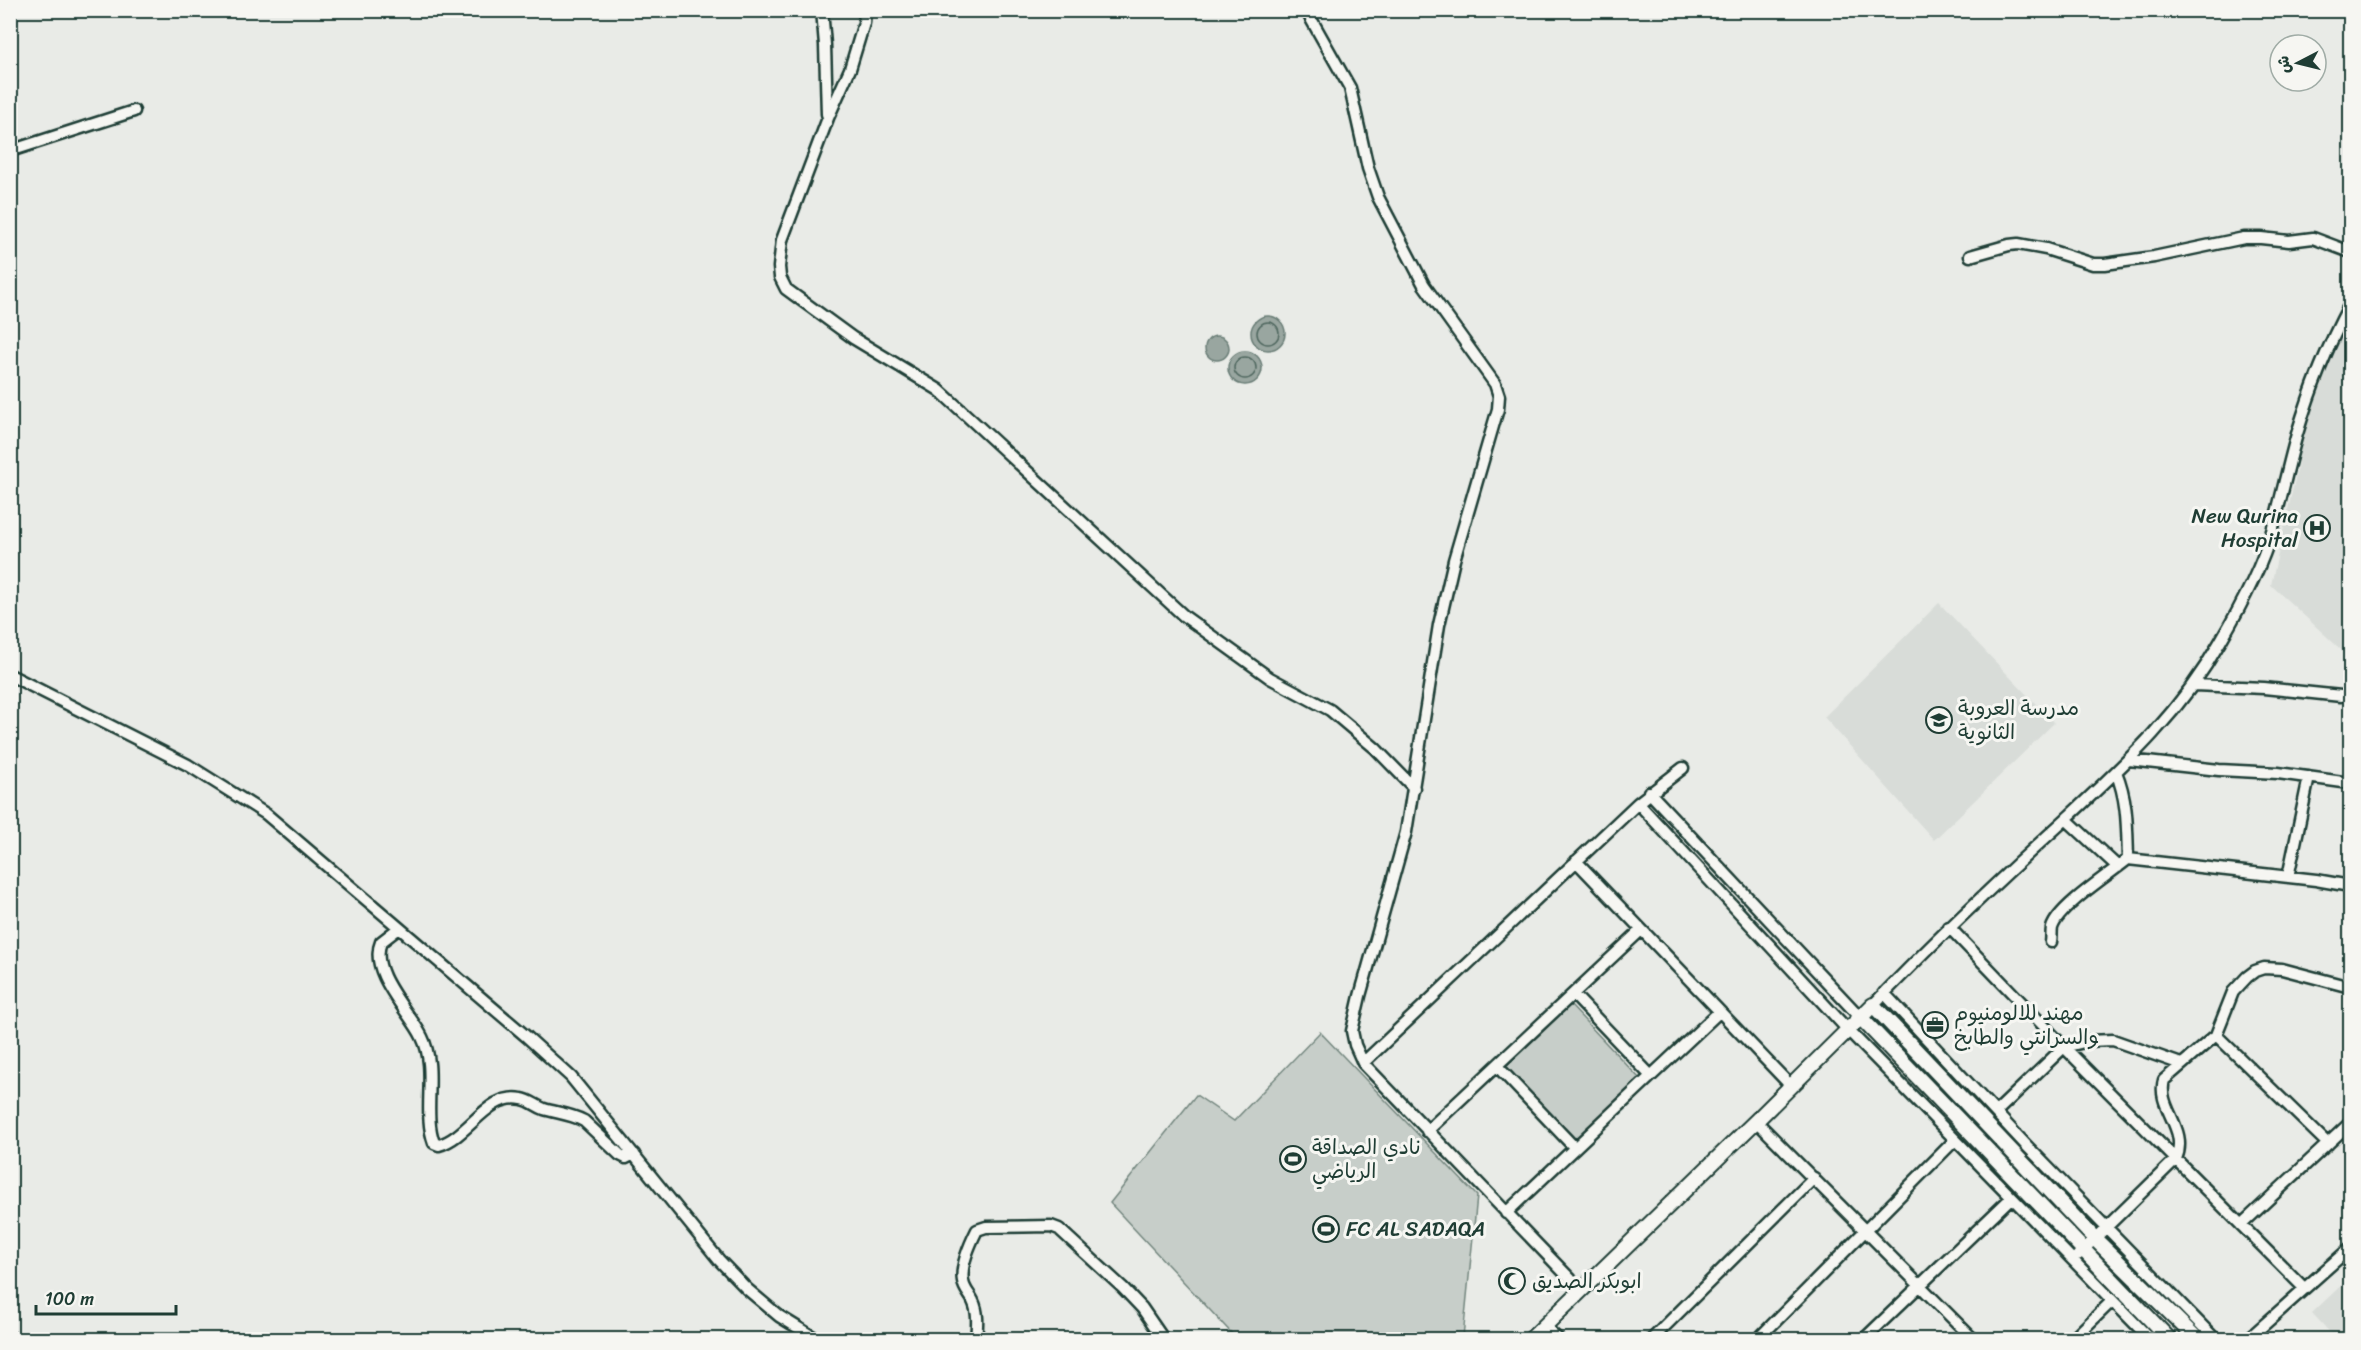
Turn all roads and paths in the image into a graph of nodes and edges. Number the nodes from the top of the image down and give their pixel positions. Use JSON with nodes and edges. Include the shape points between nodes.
{"nodes":[{"id":1,"x":822,"y":10,"type":"edge"},
{"id":2,"x":865,"y":10,"type":"edge"},
{"id":3,"x":1306,"y":10,"type":"edge"},
{"id":4,"x":134,"y":111,"type":"dead end"},
{"id":5,"x":828,"y":118,"type":"junction"},
{"id":6,"x":10,"y":151,"type":"edge"},
{"id":7,"x":2350,"y":252,"type":"edge"},
{"id":8,"x":1970,"y":256,"type":"dead end"},
{"id":9,"x":2350,"y":304,"type":"edge"},
{"id":10,"x":10,"y":675,"type":"edge"},
{"id":11,"x":2194,"y":685,"type":"junction"},
{"id":12,"x":2341,"y":696,"type":"dead end"},
{"id":13,"x":2129,"y":760,"type":"junction"},
{"id":14,"x":1683,"y":768,"type":"dead end"},
{"id":15,"x":2116,"y":772,"type":"junction"},
{"id":16,"x":2309,"y":777,"type":"junction"},
{"id":17,"x":2350,"y":783,"type":"edge"},
{"id":18,"x":1414,"y":788,"type":"junction"},
{"id":19,"x":1649,"y":792,"type":"junction"},
{"id":20,"x":1638,"y":803,"type":"junction"},
{"id":21,"x":2066,"y":819,"type":"junction"},
{"id":22,"x":2128,"y":859,"type":"junction"},
{"id":23,"x":1576,"y":861,"type":"junction"},
{"id":24,"x":2118,"y":867,"type":"junction"},
{"id":25,"x":2288,"y":877,"type":"junction"},
{"id":26,"x":2350,"y":886,"type":"edge"},
{"id":27,"x":1949,"y":927,"type":"junction"},
{"id":28,"x":399,"y":928,"type":"junction"},
{"id":29,"x":1641,"y":930,"type":"junction"},
{"id":30,"x":2051,"y":942,"type":"dead end"},
{"id":31,"x":2350,"y":987,"type":"edge"},
{"id":32,"x":1884,"y":993,"type":"junction"},
{"id":33,"x":1573,"y":994,"type":"junction"},
{"id":34,"x":1873,"y":1005,"type":"junction"},
{"id":35,"x":1719,"y":1012,"type":"junction"},
{"id":36,"x":1860,"y":1017,"type":"junction"},
{"id":37,"x":1848,"y":1030,"type":"junction"},
{"id":38,"x":2216,"y":1035,"type":"junction"},
{"id":39,"x":2064,"y":1047,"type":"junction"},
{"id":40,"x":1363,"y":1063,"type":"junction"},
{"id":41,"x":2181,"y":1064,"type":"junction"},
{"id":42,"x":1497,"y":1066,"type":"junction"},
{"id":43,"x":1652,"y":1076,"type":"junction"},
{"id":44,"x":1791,"y":1086,"type":"junction"},
{"id":45,"x":1996,"y":1112,"type":"junction"},
{"id":46,"x":1756,"y":1121,"type":"junction"},
{"id":47,"x":2350,"y":1123,"type":"edge"},
{"id":48,"x":1427,"y":1131,"type":"junction"},
{"id":49,"x":1955,"y":1140,"type":"junction"},
{"id":50,"x":2328,"y":1144,"type":"junction"},
{"id":51,"x":1575,"y":1148,"type":"junction"},
{"id":52,"x":634,"y":1154,"type":"junction"},
{"id":53,"x":2176,"y":1159,"type":"junction"},
{"id":54,"x":1814,"y":1178,"type":"junction"},
{"id":55,"x":2011,"y":1198,"type":"junction"},
{"id":56,"x":1506,"y":1213,"type":"junction"},
{"id":57,"x":2241,"y":1225,"type":"junction"},
{"id":58,"x":2106,"y":1228,"type":"junction"},
{"id":59,"x":1864,"y":1230,"type":"junction"},
{"id":60,"x":2095,"y":1239,"type":"junction"},
{"id":61,"x":2350,"y":1248,"type":"edge"},
{"id":62,"x":2083,"y":1250,"type":"junction"},
{"id":63,"x":2073,"y":1260,"type":"junction"},
{"id":64,"x":1919,"y":1285,"type":"junction"},
{"id":65,"x":2304,"y":1288,"type":"junction"},
{"id":66,"x":1581,"y":1290,"type":"junction"},
{"id":67,"x":2112,"y":1301,"type":"junction"},
{"id":68,"x":1544,"y":1326,"type":"junction"},
{"id":69,"x":1871,"y":1331,"type":"junction"},
{"id":70,"x":10,"y":1337,"type":"edge"},
{"id":71,"x":1764,"y":1337,"type":"edge"},
{"id":72,"x":15,"y":1340,"type":"edge"},
{"id":73,"x":818,"y":1340,"type":"edge"},
{"id":74,"x":976,"y":1340,"type":"edge"},
{"id":75,"x":1164,"y":1340,"type":"edge"},
{"id":76,"x":1530,"y":1340,"type":"edge"},
{"id":77,"x":1558,"y":1340,"type":"edge"},
{"id":78,"x":1651,"y":1340,"type":"edge"},
{"id":79,"x":1863,"y":1340,"type":"edge"},
{"id":80,"x":1880,"y":1340,"type":"edge"},
{"id":81,"x":1974,"y":1340,"type":"edge"},
{"id":82,"x":2072,"y":1340,"type":"edge"},
{"id":83,"x":2151,"y":1340,"type":"edge"},
{"id":84,"x":2170,"y":1340,"type":"edge"},
{"id":85,"x":2198,"y":1340,"type":"edge"},
{"id":86,"x":2216,"y":1340,"type":"edge"},
{"id":87,"x":2247,"y":1340,"type":"edge"}],
"edges":[{"from":1,"to":5,"type":"street"},
{"from":2,"to":5,"type":"street","via":[[855,54]]},
{"from":3,"to":18,"type":"street","via":[[1350,88],[1378,197],[1424,285],[1495,384],[1499,396],[1446,592]]},
{"from":4,"to":6,"type":"street"},
{"from":5,"to":18,"type":"street","via":[[782,240],[779,267],[786,289],[853,338],[939,390],[1184,616],[1270,678],[1330,710]]},
{"from":7,"to":8,"type":"street","via":[[2313,238],[2289,242],[2244,238],[2105,264],[2019,244]]},
{"from":9,"to":11,"type":"street","via":[[2298,432],[2267,544],[2221,642]]},
{"from":10,"to":28,"type":"street","via":[[188,765],[266,814]]},
{"from":11,"to":12,"type":"street"},
{"from":11,"to":13,"type":"street"},
{"from":13,"to":15,"type":"street"},
{"from":13,"to":16,"type":"street"},
{"from":14,"to":19,"type":"street"},
{"from":15,"to":21,"type":"street"},
{"from":15,"to":22,"type":"street","via":[[2126,807]]},
{"from":16,"to":17,"type":"street"},
{"from":16,"to":25,"type":"street"},
{"from":18,"to":40,"type":"street","via":[[1406,832],[1352,1031]]},
{"from":19,"to":20,"type":"street"},
{"from":19,"to":36,"type":"street"},
{"from":20,"to":23,"type":"street"},
{"from":20,"to":37,"type":"street"},
{"from":21,"to":24,"type":"street"},
{"from":21,"to":27,"type":"street"},
{"from":22,"to":24,"type":"street"},
{"from":22,"to":25,"type":"street"},
{"from":23,"to":29,"type":"street"},
{"from":23,"to":40,"type":"street"},
{"from":24,"to":30,"type":"street","via":[[2058,916]]},
{"from":25,"to":26,"type":"street"},
{"from":27,"to":32,"type":"street"},
{"from":27,"to":39,"type":"street"},
{"from":28,"to":52,"type":"street","via":[[571,1077]]},
{"from":28,"to":52,"type":"street","via":[[381,942],[379,958],[391,989],[423,1038],[434,1143],[450,1140],[502,1099],[511,1097],[577,1117],[620,1155],[626,1158]]},
{"from":29,"to":33,"type":"street"},
{"from":29,"to":35,"type":"street"},
{"from":31,"to":38,"type":"street","via":[[2282,969],[2255,971],[2233,992]]},
{"from":32,"to":34,"type":"street"},
{"from":32,"to":45,"type":"street"},
{"from":33,"to":42,"type":"street"},
{"from":33,"to":43,"type":"street"},
{"from":34,"to":36,"type":"street"},
{"from":34,"to":60,"type":"street"},
{"from":35,"to":43,"type":"street"},
{"from":35,"to":44,"type":"street"},
{"from":36,"to":37,"type":"street"},
{"from":36,"to":62,"type":"street"},
{"from":37,"to":44,"type":"street"},
{"from":37,"to":49,"type":"street"},
{"from":38,"to":41,"type":"street"},
{"from":38,"to":50,"type":"street"},
{"from":39,"to":41,"type":"street","via":[[2113,1040]]},
{"from":39,"to":45,"type":"street"},
{"from":39,"to":53,"type":"street"},
{"from":40,"to":48,"type":"street"},
{"from":41,"to":53,"type":"street","via":[[2163,1085],[2181,1143]]},
{"from":42,"to":48,"type":"street"},
{"from":42,"to":51,"type":"street"},
{"from":43,"to":51,"type":"street"},
{"from":44,"to":46,"type":"street"},
{"from":45,"to":58,"type":"street"},
{"from":46,"to":54,"type":"street"},
{"from":46,"to":66,"type":"street"},
{"from":47,"to":50,"type":"street"},
{"from":48,"to":56,"type":"street"},
{"from":49,"to":55,"type":"street"},
{"from":49,"to":59,"type":"street"},
{"from":50,"to":57,"type":"street"},
{"from":51,"to":56,"type":"street"},
{"from":52,"to":73,"type":"street","via":[[695,1232],[747,1289],[779,1316]]},
{"from":53,"to":57,"type":"street"},
{"from":53,"to":58,"type":"street"},
{"from":54,"to":59,"type":"street"},
{"from":54,"to":78,"type":"street"},
{"from":55,"to":63,"type":"street"},
{"from":55,"to":64,"type":"street"},
{"from":56,"to":66,"type":"street"},
{"from":57,"to":65,"type":"street"},
{"from":58,"to":60,"type":"street"},
{"from":58,"to":86,"type":"street"},
{"from":59,"to":64,"type":"street"},
{"from":59,"to":71,"type":"street"},
{"from":60,"to":62,"type":"street"},
{"from":60,"to":85,"type":"street"},
{"from":61,"to":65,"type":"street"},
{"from":62,"to":63,"type":"street"},
{"from":62,"to":84,"type":"street"},
{"from":63,"to":67,"type":"street"},
{"from":64,"to":69,"type":"street"},
{"from":64,"to":81,"type":"street"},
{"from":65,"to":87,"type":"street"},
{"from":66,"to":68,"type":"street"},
{"from":67,"to":82,"type":"street"},
{"from":67,"to":83,"type":"street"},
{"from":68,"to":76,"type":"street"},
{"from":68,"to":77,"type":"street"},
{"from":69,"to":79,"type":"street"},
{"from":69,"to":80,"type":"street"},
{"from":70,"to":72,"type":"street"},
{"from":74,"to":75,"type":"street","via":[[975,1308],[962,1274],[977,1230],[1051,1226],[1065,1233],[1123,1287]]}]}
